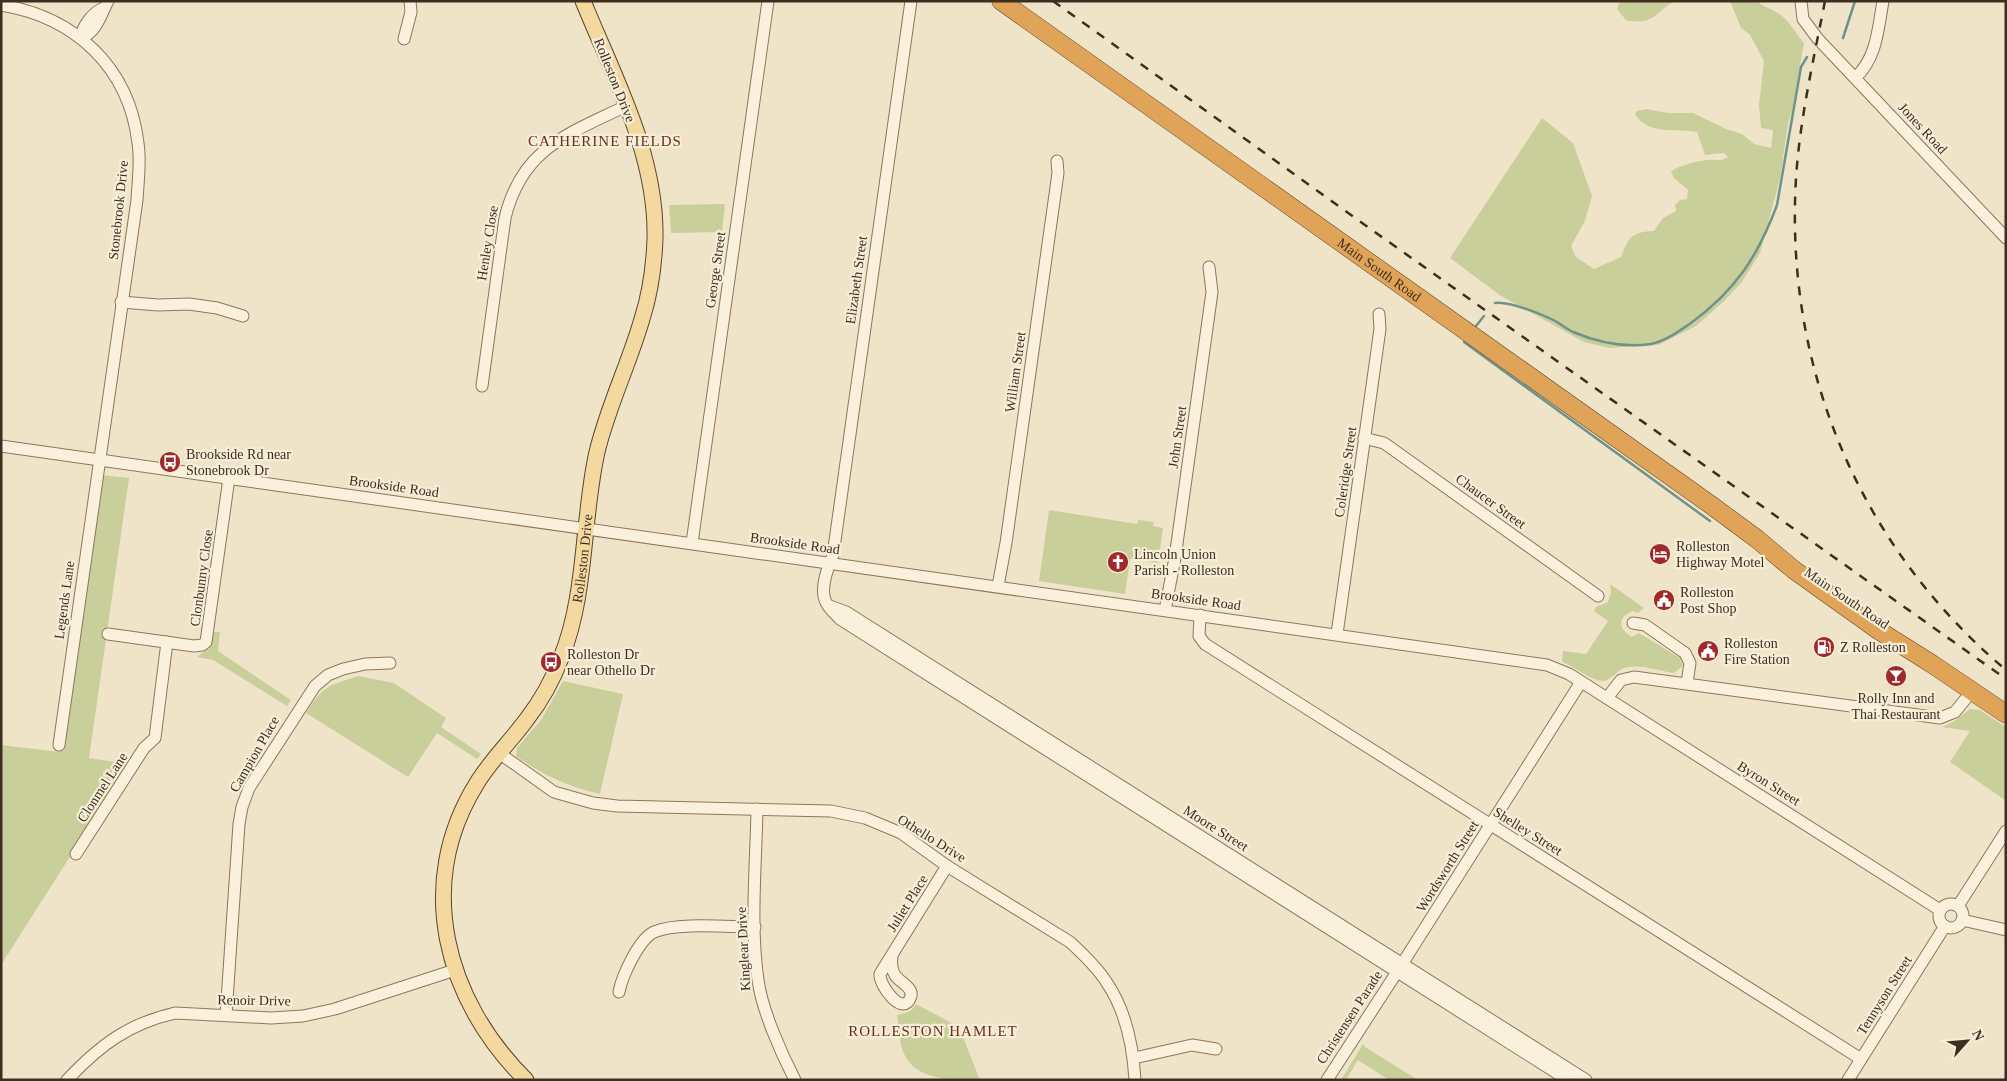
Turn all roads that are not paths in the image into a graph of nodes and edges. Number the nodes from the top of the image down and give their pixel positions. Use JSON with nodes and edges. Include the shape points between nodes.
{"nodes":[{"id":1,"x":410,"y":1,"type":"edge"},
{"id":2,"x":583,"y":1,"type":"edge"},
{"id":3,"x":768,"y":1,"type":"edge"},
{"id":4,"x":911,"y":1,"type":"edge"},
{"id":5,"x":1001,"y":1,"type":"edge"},
{"id":6,"x":1801,"y":1,"type":"edge"},
{"id":7,"x":1883,"y":1,"type":"edge"},
{"id":8,"x":1,"y":5,"type":"edge"},
{"id":9,"x":106,"y":5,"type":"edge"},
{"id":10,"x":81,"y":38,"type":"junction"},
{"id":11,"x":404,"y":39,"type":"dead end"},
{"id":12,"x":1855,"y":78,"type":"junction"},
{"id":13,"x":626,"y":106,"type":"junction"},
{"id":14,"x":1057,"y":161,"type":"dead end"},
{"id":15,"x":2006,"y":238,"type":"edge"},
{"id":16,"x":1209,"y":267,"type":"dead end"},
{"id":17,"x":122,"y":302,"type":"junction"},
{"id":18,"x":1379,"y":314,"type":"dead end"},
{"id":19,"x":243,"y":316,"type":"dead end"},
{"id":20,"x":482,"y":386,"type":"dead end"},
{"id":21,"x":1364,"y":438,"type":"junction"},
{"id":22,"x":1,"y":446,"type":"edge"},
{"id":23,"x":99,"y":460,"type":"junction"},
{"id":24,"x":229,"y":478,"type":"junction"},
{"id":25,"x":586,"y":528,"type":"junction"},
{"id":26,"x":692,"y":543,"type":"junction"},
{"id":27,"x":830,"y":563,"type":"junction"},
{"id":28,"x":998,"y":586,"type":"junction"},
{"id":29,"x":1598,"y":596,"type":"dead end"},
{"id":30,"x":1165,"y":610,"type":"junction"},
{"id":31,"x":1200,"y":615,"type":"junction"},
{"id":32,"x":1633,"y":623,"type":"dead end"},
{"id":33,"x":108,"y":634,"type":"dead end"},
{"id":34,"x":1337,"y":634,"type":"junction"},
{"id":35,"x":167,"y":642,"type":"junction"},
{"id":36,"x":390,"y":662,"type":"dead end"},
{"id":37,"x":1581,"y":682,"type":"junction"},
{"id":38,"x":1687,"y":683,"type":"junction"},
{"id":39,"x":1972,"y":691,"type":"junction"},
{"id":40,"x":1607,"y":698,"type":"junction"},
{"id":41,"x":2006,"y":714,"type":"edge"},
{"id":42,"x":58,"y":746,"type":"dead end"},
{"id":43,"x":499,"y":753,"type":"junction"},
{"id":44,"x":757,"y":809,"type":"junction"},
{"id":45,"x":1490,"y":825,"type":"junction"},
{"id":46,"x":2006,"y":831,"type":"edge"},
{"id":47,"x":76,"y":854,"type":"dead end"},
{"id":48,"x":947,"y":866,"type":"junction"},
{"id":49,"x":1958,"y":906,"type":"junction"},
{"id":50,"x":1940,"y":910,"type":"junction"},
{"id":51,"x":1962,"y":920,"type":"junction"},
{"id":52,"x":1945,"y":926,"type":"junction"},
{"id":53,"x":755,"y":927,"type":"junction"},
{"id":54,"x":2006,"y":930,"type":"edge"},
{"id":55,"x":892,"y":956,"type":"dead end"},
{"id":56,"x":1400,"y":968,"type":"junction"},
{"id":57,"x":455,"y":970,"type":"junction"},
{"id":58,"x":619,"y":992,"type":"dead end"},
{"id":59,"x":226,"y":1015,"type":"junction"},
{"id":60,"x":1216,"y":1049,"type":"dead end"},
{"id":61,"x":1134,"y":1058,"type":"junction"},
{"id":62,"x":1861,"y":1059,"type":"junction"},
{"id":63,"x":67,"y":1080,"type":"edge"},
{"id":64,"x":526,"y":1080,"type":"edge"},
{"id":65,"x":795,"y":1080,"type":"edge"},
{"id":66,"x":1135,"y":1080,"type":"edge"},
{"id":67,"x":1327,"y":1080,"type":"edge"},
{"id":68,"x":1568,"y":1080,"type":"edge"},
{"id":69,"x":1586,"y":1080,"type":"edge"},
{"id":70,"x":1848,"y":1080,"type":"edge"}],
"edges":[{"from":1,"to":11,"type":"street","via":[[411,12]]},
{"from":2,"to":13,"type":"main road","name":"Rolleston Drive"},
{"from":3,"to":26,"type":"street","name":"George Street"},
{"from":4,"to":27,"type":"street","name":"Elizabeth Street"},
{"from":5,"to":39,"type":"highway","name":"Main South Road","via":[[1757,539],[1794,570]]},
{"from":6,"to":12,"type":"street","name":"Jones Road","via":[[1803,19]]},
{"from":7,"to":12,"type":"street","via":[[1872,56]]},
{"from":8,"to":10,"type":"street","name":"Stonebrook Drive","via":[[44,15]]},
{"from":9,"to":10,"type":"street","via":[[81,31]]},
{"from":10,"to":17,"type":"street","name":"Stonebrook Drive","via":[[104,60],[118,82],[131,110],[138,144],[137,200]]},
{"from":12,"to":15,"type":"street","name":"Jones Road"},
{"from":13,"to":20,"type":"street","name":"Henley Close","via":[[556,140],[541,152],[518,182],[505,218]]},
{"from":13,"to":25,"type":"main road","name":"Rolleston Drive","via":[[650,180],[655,221],[654,263],[643,317],[601,436]]},
{"from":14,"to":28,"type":"street","name":"William Street"},
{"from":16,"to":30,"type":"street","name":"John Street","via":[[1212,292]]},
{"from":17,"to":19,"type":"street","via":[[189,304]]},
{"from":17,"to":23,"type":"street","name":"Stonebrook Drive"},
{"from":18,"to":21,"type":"street","name":"Coleridge Street","via":[[1380,329]]},
{"from":21,"to":29,"type":"street","name":"Chaucer Street","via":[[1384,443]]},
{"from":21,"to":34,"type":"street","name":"Coleridge Street"},
{"from":22,"to":23,"type":"street","name":"Brookside Road"},
{"from":23,"to":24,"type":"street","name":"Brookside Road"},
{"from":23,"to":42,"type":"street","name":"Legends Lane"},
{"from":24,"to":25,"type":"street","name":"Brookside Road"},
{"from":24,"to":35,"type":"street","name":"Clonbunny Close","via":[[206,642],[197,646]]},
{"from":25,"to":26,"type":"street","name":"Brookside Road"},
{"from":25,"to":43,"type":"main road","name":"Rolleston Drive","via":[[573,616],[562,657],[535,708]]},
{"from":26,"to":27,"type":"street","name":"Brookside Road"},
{"from":27,"to":28,"type":"street","name":"Brookside Road"},
{"from":27,"to":56,"type":"street","name":"Moore Street","via":[[824,596],[840,619]]},
{"from":28,"to":30,"type":"street","name":"Brookside Road"},
{"from":30,"to":31,"type":"street","name":"Brookside Road"},
{"from":31,"to":34,"type":"street","name":"Brookside Road"},
{"from":31,"to":45,"type":"street","name":"Shelley Street","via":[[1199,636],[1205,644]]},
{"from":32,"to":38,"type":"street","via":[[1645,625],[1685,653],[1690,663]]},
{"from":33,"to":35,"type":"street","name":"Clonbunny Close"},
{"from":34,"to":37,"type":"street","name":"Brookside Road","via":[[1539,663],[1562,670]]},
{"from":35,"to":47,"type":"street","name":"Clonmel Lane","via":[[155,738],[144,748]]},
{"from":36,"to":59,"type":"street","name":"Campion Place","via":[[348,667],[323,679],[306,698],[247,792],[239,824]]},
{"from":37,"to":40,"type":"street","name":"Byron Street"},
{"from":37,"to":45,"type":"street","name":"Wordsworth Street"},
{"from":38,"to":39,"type":"street","via":[[1935,718],[1944,718],[1955,712]]},
{"from":38,"to":40,"type":"street","via":[[1631,677],[1619,682]]},
{"from":39,"to":41,"type":"highway","name":"Main South Road"},
{"from":40,"to":50,"type":"street","name":"Byron Street"},
{"from":43,"to":44,"type":"street","name":"Othello Drive","via":[[554,792],[593,803]]},
{"from":43,"to":57,"type":"main road","name":"Rolleston Drive","via":[[469,798],[456,825],[448,858],[444,913]]},
{"from":44,"to":48,"type":"street","name":"Othello Drive","via":[[831,811],[865,818],[901,834]]},
{"from":44,"to":53,"type":"street","name":"Kinglear Drive"},
{"from":45,"to":56,"type":"street","name":"Wordsworth Street"},
{"from":45,"to":62,"type":"street","name":"Shelley Street"},
{"from":46,"to":49,"type":"street"},
{"from":48,"to":55,"type":"street","name":"Juliet Place"},
{"from":48,"to":61,"type":"street","name":"Othello Drive","via":[[1070,942],[1081,953],[1107,982],[1126,1023]]},
{"from":49,"to":50,"type":"street","via":[[1946,904]]},
{"from":49,"to":51,"type":"street"},
{"from":50,"to":52,"type":"street","via":[[1940,920]]},
{"from":51,"to":52,"type":"street","via":[[1957,926]]},
{"from":51,"to":54,"type":"street"},
{"from":52,"to":62,"type":"street","name":"Tennyson Street"},
{"from":53,"to":58,"type":"street","via":[[676,927],[652,933],[637,950],[622,977]]},
{"from":53,"to":65,"type":"street","name":"Kinglear Drive","via":[[761,998]]},
{"from":56,"to":67,"type":"street","name":"Christensen Parade"},
{"from":56,"to":68,"type":"street","name":"Moore Street"},
{"from":56,"to":69,"type":"street","name":"Moore Street"},
{"from":57,"to":59,"type":"street","name":"Renoir Drive","via":[[321,1012],[288,1018]]},
{"from":57,"to":64,"type":"main road","name":"Rolleston Drive","via":[[480,1023]]},
{"from":59,"to":63,"type":"street","name":"Renoir Drive","via":[[175,1013],[138,1024],[99,1048]]},
{"from":60,"to":61,"type":"street","via":[[1192,1045]]},
{"from":61,"to":66,"type":"street","name":"Othello Drive"},
{"from":62,"to":70,"type":"street","name":"Tennyson Street"}]}
